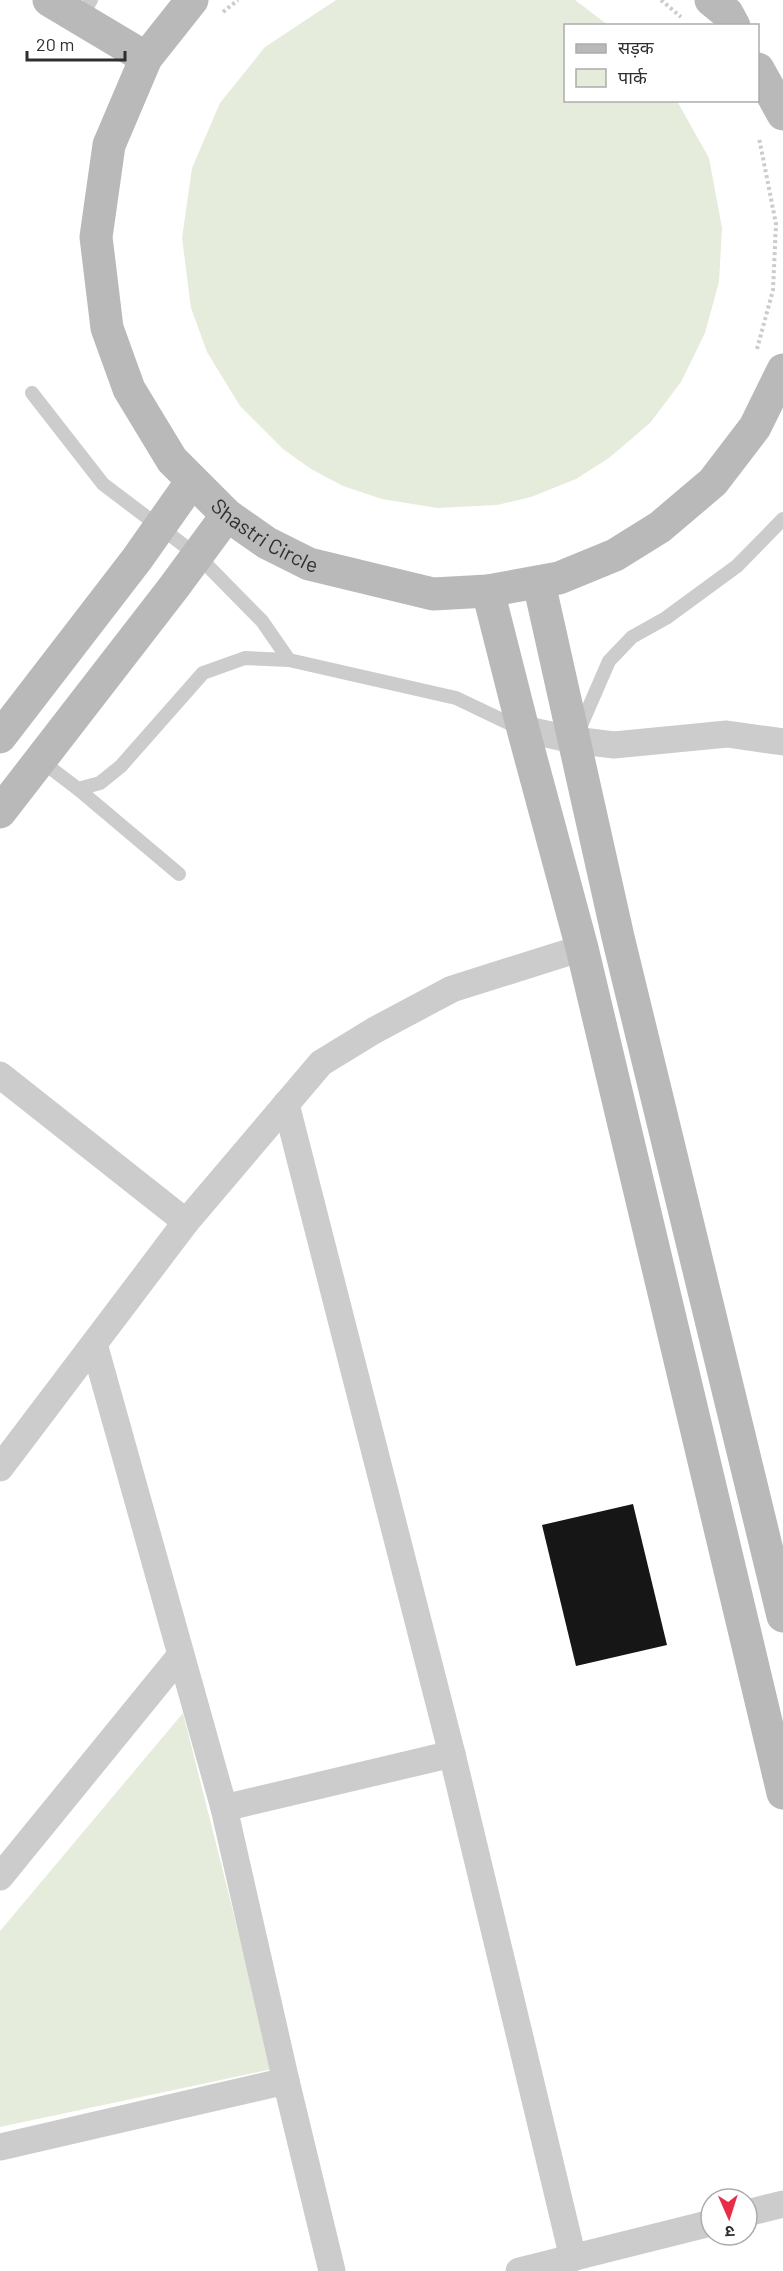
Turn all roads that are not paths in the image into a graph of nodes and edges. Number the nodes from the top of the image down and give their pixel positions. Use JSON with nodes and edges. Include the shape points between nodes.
{"nodes":[{"id":1,"x":49,"y":0,"type":"edge"},
{"id":2,"x":192,"y":0,"type":"edge"},
{"id":3,"x":711,"y":0,"type":"edge"},
{"id":4,"x":86,"y":9,"type":"edge"},
{"id":5,"x":733,"y":24,"type":"edge"},
{"id":6,"x":146,"y":58,"type":"junction"},
{"id":7,"x":759,"y":71,"type":"edge"},
{"id":8,"x":783,"y":114,"type":"edge"},
{"id":9,"x":783,"y":370,"type":"edge"},
{"id":10,"x":32,"y":393,"type":"dead end"},
{"id":11,"x":192,"y":481,"type":"junction"},
{"id":12,"x":227,"y":515,"type":"junction"},
{"id":13,"x":783,"y":519,"type":"edge"},
{"id":14,"x":160,"y":528,"type":"junction"},
{"id":15,"x":198,"y":556,"type":"junction"},
{"id":16,"x":539,"y":583,"type":"junction"},
{"id":17,"x":488,"y":591,"type":"junction"},
{"id":18,"x":289,"y":660,"type":"junction"},
{"id":19,"x":523,"y":729,"type":"junction"},
{"id":20,"x":0,"y":736,"type":"edge"},
{"id":21,"x":574,"y":740,"type":"junction"},
{"id":22,"x":783,"y":742,"type":"edge"},
{"id":23,"x":40,"y":760,"type":"junction"},
{"id":24,"x":78,"y":789,"type":"junction"},
{"id":25,"x":0,"y":812,"type":"edge"},
{"id":26,"x":179,"y":874,"type":"dead end"},
{"id":27,"x":582,"y":948,"type":"junction"},
{"id":28,"x":0,"y":1075,"type":"edge"},
{"id":29,"x":286,"y":1104,"type":"junction"},
{"id":30,"x":186,"y":1222,"type":"junction"},
{"id":31,"x":94,"y":1344,"type":"junction"},
{"id":32,"x":0,"y":1468,"type":"edge"},
{"id":33,"x":779,"y":1581,"type":"edge"},
{"id":34,"x":783,"y":1616,"type":"edge"},
{"id":35,"x":180,"y":1656,"type":"junction"},
{"id":36,"x":452,"y":1754,"type":"junction"},
{"id":37,"x":783,"y":1793,"type":"edge"},
{"id":38,"x":224,"y":1808,"type":"junction"},
{"id":39,"x":0,"y":1877,"type":"edge"},
{"id":40,"x":286,"y":2081,"type":"junction"},
{"id":41,"x":0,"y":2147,"type":"edge"},
{"id":42,"x":783,"y":2204,"type":"edge"},
{"id":43,"x":759,"y":2210,"type":"edge"},
{"id":44,"x":699,"y":2226,"type":"edge"},
{"id":45,"x":573,"y":2258,"type":"junction"},
{"id":46,"x":332,"y":2271,"type":"edge"},
{"id":47,"x":519,"y":2271,"type":"edge"}],
"edges":[{"from":1,"to":4,"type":"street"},
{"from":2,"to":6,"type":"street","name":"Shastri Circle"},
{"from":3,"to":5,"type":"street","via":[[727,13]]},
{"from":4,"to":6,"type":"street"},
{"from":6,"to":11,"type":"street","name":"Shastri Circle","via":[[109,145],[96,237],[107,328],[129,389],[172,460]]},
{"from":7,"to":8,"type":"street"},
{"from":9,"to":16,"type":"street","name":"Shastri Circle","via":[[755,427],[713,482],[660,528],[615,555]]},
{"from":10,"to":14,"type":"lane","via":[[103,484]]},
{"from":11,"to":12,"type":"street","name":"Shastri Circle"},
{"from":11,"to":14,"type":"street"},
{"from":12,"to":15,"type":"street"},
{"from":12,"to":17,"type":"street","name":"Shastri Circle","via":[[267,543],[309,564],[433,594]]},
{"from":13,"to":21,"type":"lane","via":[[737,566],[666,618],[632,637],[609,661]]},
{"from":14,"to":15,"type":"lane"},
{"from":14,"to":20,"type":"street"},
{"from":15,"to":18,"type":"lane","via":[[262,621]]},
{"from":15,"to":23,"type":"street"},
{"from":16,"to":17,"type":"street","name":"Shastri Circle"},
{"from":16,"to":21,"type":"street"},
{"from":17,"to":19,"type":"street"},
{"from":18,"to":19,"type":"lane","via":[[456,698]]},
{"from":18,"to":24,"type":"lane","via":[[245,657],[203,673],[122,766],[100,783]]},
{"from":19,"to":21,"type":"street"},
{"from":19,"to":27,"type":"street"},
{"from":21,"to":22,"type":"street","via":[[614,745],[727,734]]},
{"from":21,"to":33,"type":"street","via":[[618,936]]},
{"from":23,"to":24,"type":"lane"},
{"from":23,"to":25,"type":"street"},
{"from":24,"to":26,"type":"lane"},
{"from":27,"to":29,"type":"street","via":[[452,989],[321,1062]]},
{"from":27,"to":37,"type":"street"},
{"from":28,"to":30,"type":"street"},
{"from":29,"to":30,"type":"street"},
{"from":29,"to":36,"type":"street"},
{"from":30,"to":31,"type":"street"},
{"from":31,"to":32,"type":"street"},
{"from":31,"to":35,"type":"street"},
{"from":33,"to":34,"type":"street"},
{"from":35,"to":38,"type":"street"},
{"from":35,"to":39,"type":"street"},
{"from":36,"to":38,"type":"street"},
{"from":36,"to":45,"type":"street"},
{"from":38,"to":40,"type":"street"},
{"from":40,"to":41,"type":"street"},
{"from":40,"to":46,"type":"street"},
{"from":42,"to":43,"type":"street"},
{"from":44,"to":45,"type":"street"},
{"from":45,"to":47,"type":"street"}]}
